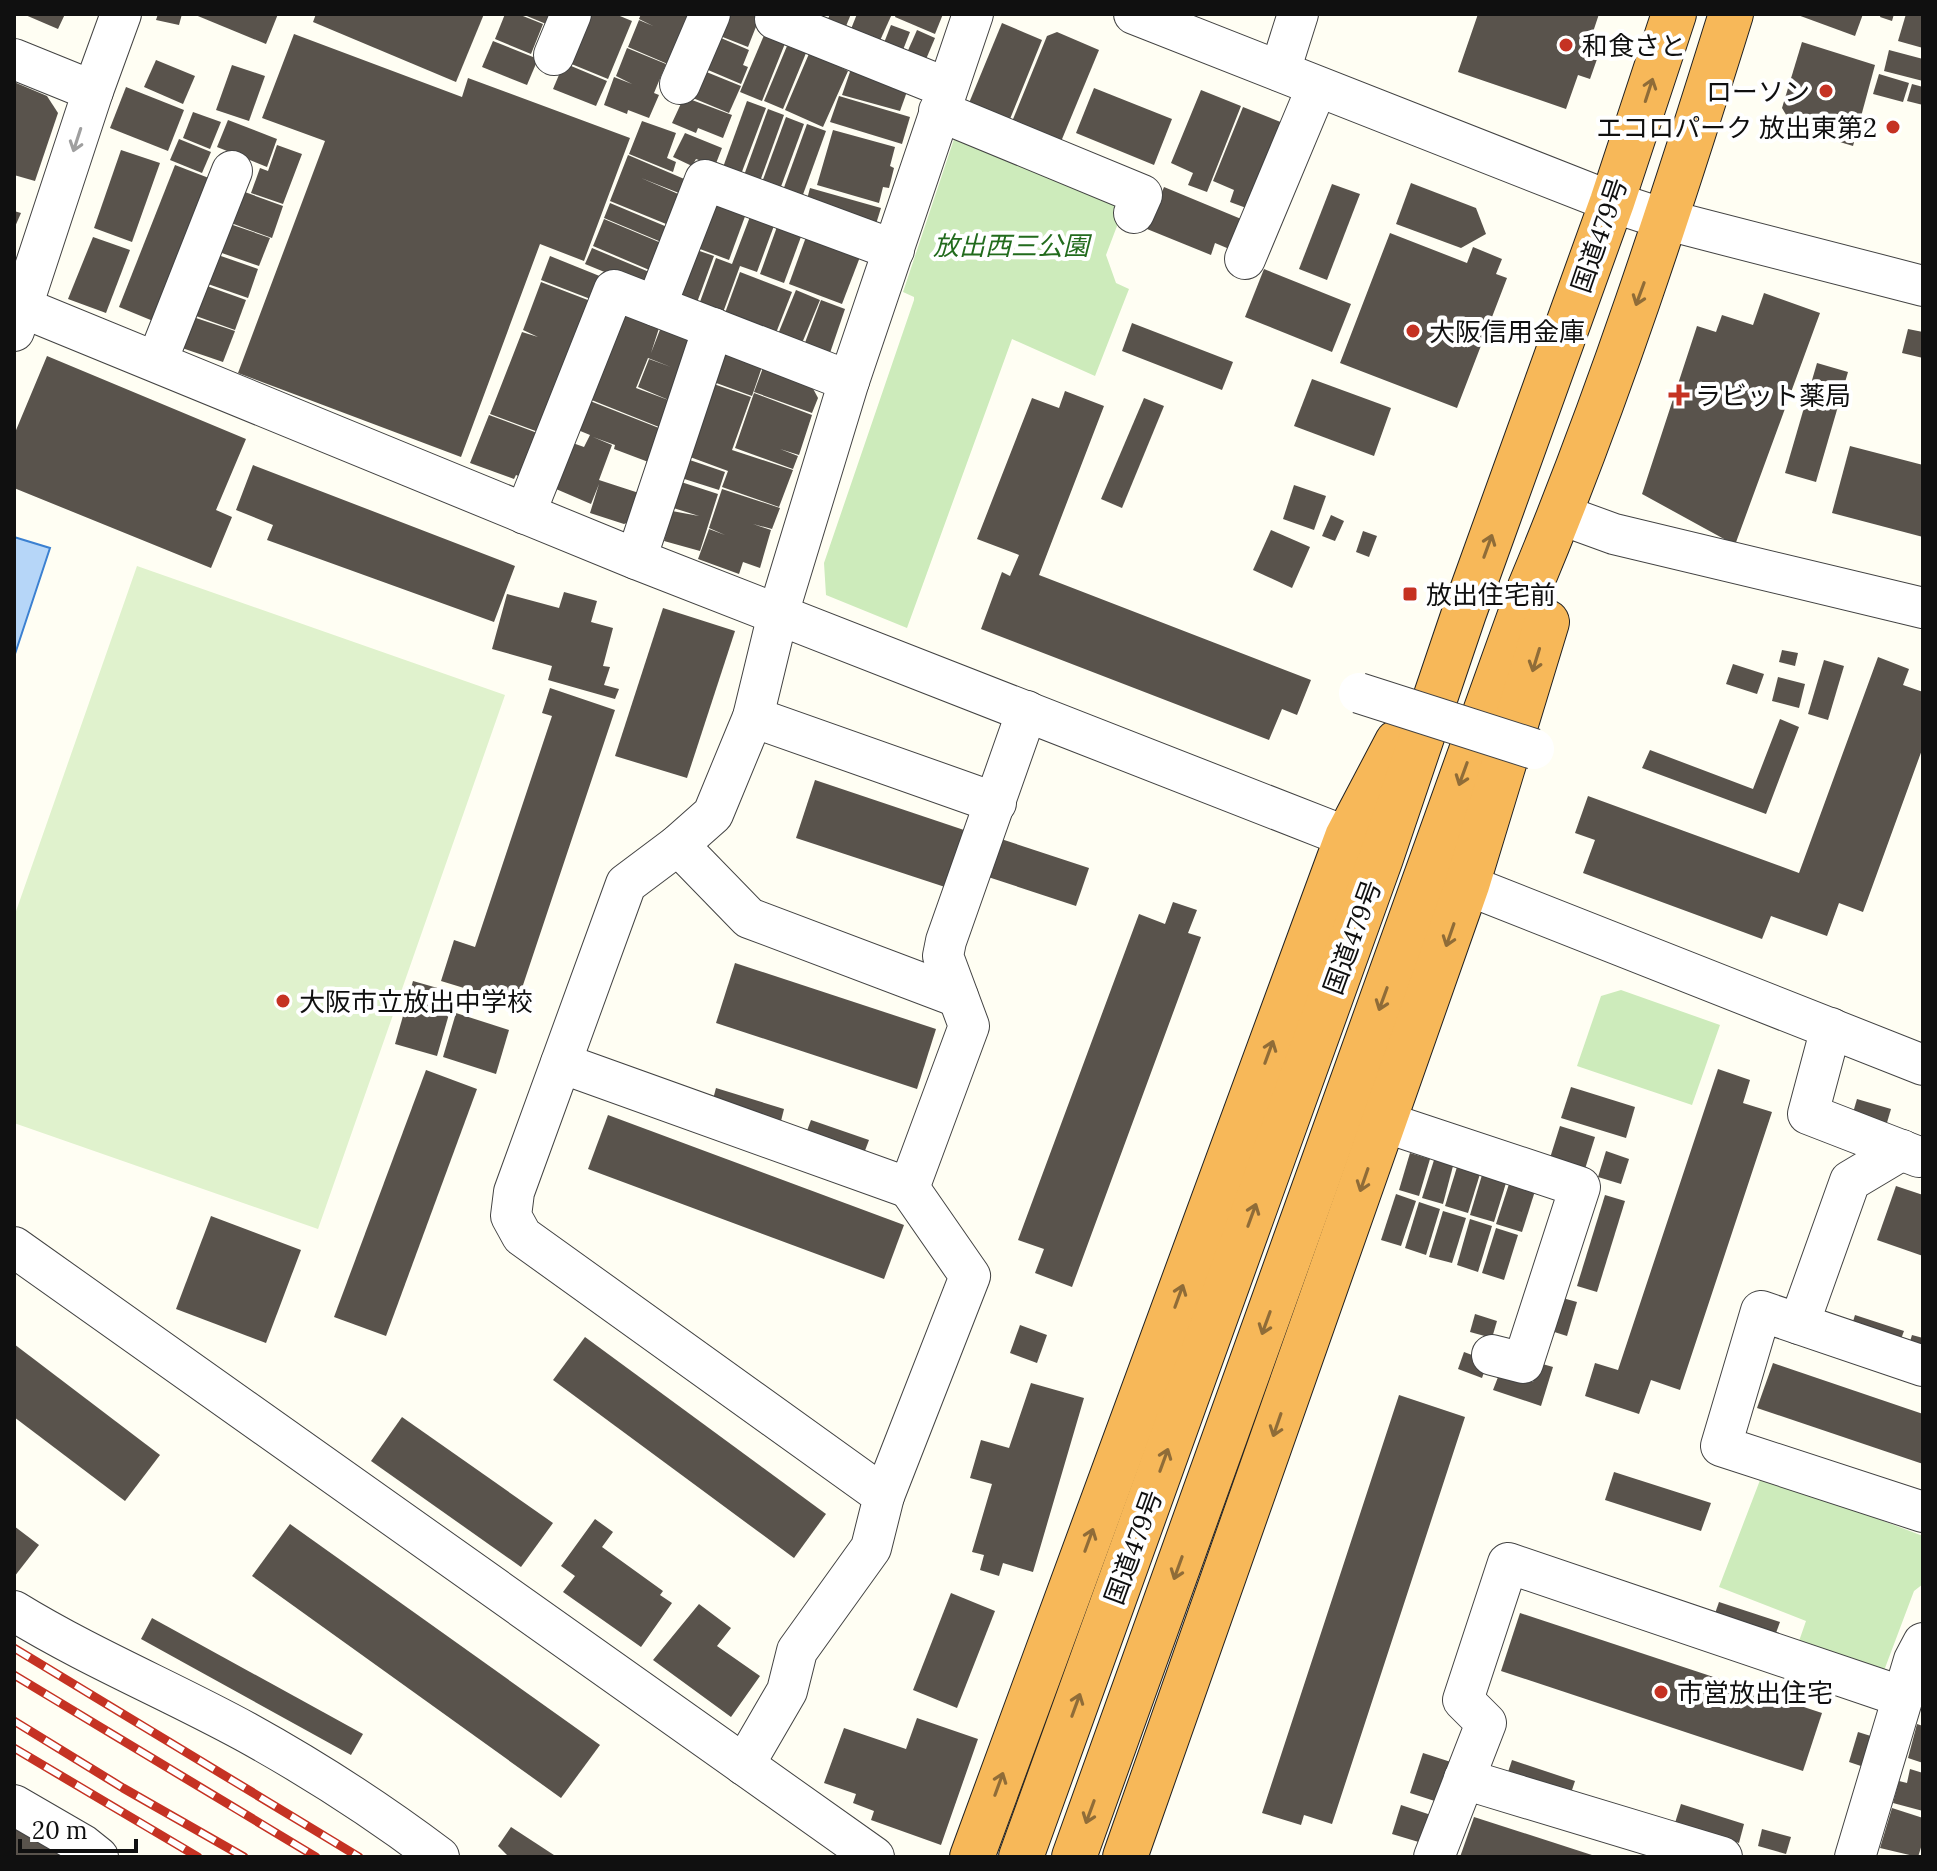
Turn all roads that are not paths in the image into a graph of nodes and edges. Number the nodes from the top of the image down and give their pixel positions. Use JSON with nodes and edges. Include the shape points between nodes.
{"nodes":[{"id":1,"x":121,"y":14,"type":"edge"},
{"id":2,"x":571,"y":14,"type":"edge"},
{"id":3,"x":710,"y":14,"type":"edge"},
{"id":4,"x":973,"y":14,"type":"edge"},
{"id":5,"x":1134,"y":14,"type":"edge"},
{"id":6,"x":1298,"y":14,"type":"edge"},
{"id":7,"x":1674,"y":14,"type":"edge"},
{"id":8,"x":1731,"y":14,"type":"edge"},
{"id":9,"x":775,"y":19,"type":"dead end"},
{"id":10,"x":554,"y":55,"type":"dead end"},
{"id":11,"x":14,"y":59,"type":"edge"},
{"id":12,"x":1280,"y":71,"type":"junction"},
{"id":13,"x":680,"y":84,"type":"dead end"},
{"id":14,"x":1317,"y":87,"type":"junction"},
{"id":15,"x":93,"y":91,"type":"junction"},
{"id":16,"x":943,"y":99,"type":"junction"},
{"id":17,"x":232,"y":171,"type":"dead end"},
{"id":18,"x":1612,"y":202,"type":"junction"},
{"id":19,"x":1134,"y":213,"type":"dead end"},
{"id":20,"x":1667,"y":220,"type":"junction"},
{"id":21,"x":894,"y":250,"type":"junction"},
{"id":22,"x":1245,"y":259,"type":"dead end"},
{"id":23,"x":1923,"y":286,"type":"edge"},
{"id":24,"x":656,"y":306,"type":"junction"},
{"id":25,"x":17,"y":314,"type":"edge"},
{"id":26,"x":713,"y":328,"type":"junction"},
{"id":27,"x":157,"y":361,"type":"junction"},
{"id":28,"x":849,"y":381,"type":"junction"},
{"id":29,"x":525,"y":514,"type":"junction"},
{"id":30,"x":1557,"y":521,"type":"junction"},
{"id":31,"x":636,"y":559,"type":"junction"},
{"id":32,"x":1923,"y":608,"type":"edge"},
{"id":33,"x":778,"y":614,"type":"junction"},
{"id":34,"x":1359,"y":693,"type":"dead end"},
{"id":35,"x":1027,"y":711,"type":"junction"},
{"id":36,"x":753,"y":717,"type":"junction"},
{"id":37,"x":1534,"y":749,"type":"dead end"},
{"id":38,"x":996,"y":803,"type":"junction"},
{"id":39,"x":678,"y":845,"type":"junction"},
{"id":40,"x":1364,"y":848,"type":"junction"},
{"id":41,"x":1448,"y":879,"type":"junction"},
{"id":42,"x":958,"y":997,"type":"junction"},
{"id":43,"x":1831,"y":1028,"type":"junction"},
{"id":44,"x":561,"y":1063,"type":"junction"},
{"id":45,"x":1923,"y":1065,"type":"edge"},
{"id":46,"x":1384,"y":1122,"type":"junction"},
{"id":47,"x":1912,"y":1154,"type":"edge"},
{"id":48,"x":909,"y":1188,"type":"junction"},
{"id":49,"x":14,"y":1247,"type":"edge"},
{"id":50,"x":1799,"y":1324,"type":"junction"},
{"id":51,"x":1492,"y":1355,"type":"dead end"},
{"id":52,"x":1923,"y":1366,"type":"edge"},
{"id":53,"x":884,"y":1496,"type":"junction"},
{"id":54,"x":1923,"y":1512,"type":"edge"},
{"id":55,"x":14,"y":1611,"type":"edge"},
{"id":56,"x":1923,"y":1643,"type":"edge"},
{"id":57,"x":1903,"y":1697,"type":"junction"},
{"id":58,"x":744,"y":1765,"type":"junction"},
{"id":59,"x":1464,"y":1779,"type":"junction"},
{"id":60,"x":14,"y":1805,"type":"edge"},
{"id":61,"x":98,"y":1857,"type":"edge"},
{"id":62,"x":439,"y":1857,"type":"edge"},
{"id":63,"x":874,"y":1857,"type":"edge"},
{"id":64,"x":972,"y":1857,"type":"edge"},
{"id":65,"x":1021,"y":1857,"type":"edge"},
{"id":66,"x":1074,"y":1857,"type":"edge"},
{"id":67,"x":1125,"y":1857,"type":"edge"},
{"id":68,"x":1434,"y":1857,"type":"edge"},
{"id":69,"x":1722,"y":1857,"type":"edge"},
{"id":70,"x":1855,"y":1857,"type":"edge"}],
"edges":[{"from":1,"to":15,"type":"street"},
{"from":2,"to":10,"type":"street"},
{"from":3,"to":13,"type":"street"},
{"from":4,"to":16,"type":"street"},
{"from":5,"to":12,"type":"street"},
{"from":6,"to":12,"type":"street"},
{"from":18,"to":7,"type":"highway","name":"国道479号","one_way":true},
{"from":8,"to":20,"type":"highway","name":"国道479号"},
{"from":9,"to":16,"type":"street"},
{"from":11,"to":15,"type":"street"},
{"from":12,"to":14,"type":"street"},
{"from":14,"to":18,"type":"street"},
{"from":14,"to":22,"type":"street"},
{"from":15,"to":25,"type":"street","one_way":true},
{"from":16,"to":19,"type":"street","via":[[1142,195]]},
{"from":16,"to":21,"type":"street"},
{"from":17,"to":27,"type":"street"},
{"from":18,"to":20,"type":"street"},
{"from":40,"to":18,"type":"highway","name":"国道479号","one_way":true,"via":[[1464,613]]},
{"from":20,"to":23,"type":"street"},
{"from":20,"to":30,"type":"highway","name":"国道479号","one_way":true},
{"from":21,"to":24,"type":"street","via":[[705,180]]},
{"from":21,"to":28,"type":"street"},
{"from":24,"to":26,"type":"street"},
{"from":24,"to":29,"type":"street","via":[[614,290]]},
{"from":25,"to":27,"type":"street"},
{"from":26,"to":28,"type":"street"},
{"from":26,"to":31,"type":"street"},
{"from":27,"to":29,"type":"street"},
{"from":28,"to":33,"type":"street"},
{"from":29,"to":31,"type":"street"},
{"from":30,"to":32,"type":"street"},
{"from":30,"to":41,"type":"highway","name":"国道479号","one_way":true,"via":[[1530,587]]},
{"from":31,"to":33,"type":"street"},
{"from":33,"to":35,"type":"street"},
{"from":33,"to":36,"type":"street"},
{"from":34,"to":37,"type":"street","bridge":true},
{"from":35,"to":38,"type":"street"},
{"from":35,"to":40,"type":"street"},
{"from":36,"to":38,"type":"street"},
{"from":36,"to":39,"type":"street","via":[[713,814]]},
{"from":38,"to":42,"type":"street","via":[[943,956]]},
{"from":39,"to":42,"type":"street","via":[[749,918]]},
{"from":39,"to":44,"type":"street","via":[[626,884]]},
{"from":64,"to":40,"type":"highway","one_way":true},
{"from":65,"to":40,"type":"highway","name":"国道479号","one_way":true},
{"from":41,"to":43,"type":"street"},
{"from":41,"to":46,"type":"highway","one_way":true},
{"from":41,"to":66,"type":"highway","name":"国道479号","one_way":true},
{"from":42,"to":48,"type":"street","via":[[969,1026]]},
{"from":43,"to":45,"type":"street"},
{"from":43,"to":47,"type":"street","via":[[1808,1114]]},
{"from":44,"to":48,"type":"street"},
{"from":44,"to":53,"type":"street","via":[[514,1192],[511,1216],[522,1236]]},
{"from":46,"to":51,"type":"street","via":[[1580,1187],[1523,1363]]},
{"from":46,"to":67,"type":"highway","one_way":true},
{"from":47,"to":50,"type":"street","via":[[1850,1181]]},
{"from":48,"to":53,"type":"street","via":[[970,1276]]},
{"from":49,"to":58,"type":"street"},
{"from":50,"to":52,"type":"street"},
{"from":50,"to":54,"type":"street","via":[[1761,1311],[1721,1446]]},
{"from":53,"to":58,"type":"street","via":[[871,1548],[797,1651],[787,1691]]},
{"from":55,"to":62,"type":"street","via":[[245,1732],[379,1812]]},
{"from":56,"to":57,"type":"street"},
{"from":57,"to":59,"type":"street","via":[[1508,1563],[1463,1700],[1486,1723]]},
{"from":57,"to":70,"type":"street"},
{"from":58,"to":63,"type":"street"},
{"from":59,"to":68,"type":"street"},
{"from":59,"to":69,"type":"street"},
{"from":60,"to":61,"type":"street"}]}
